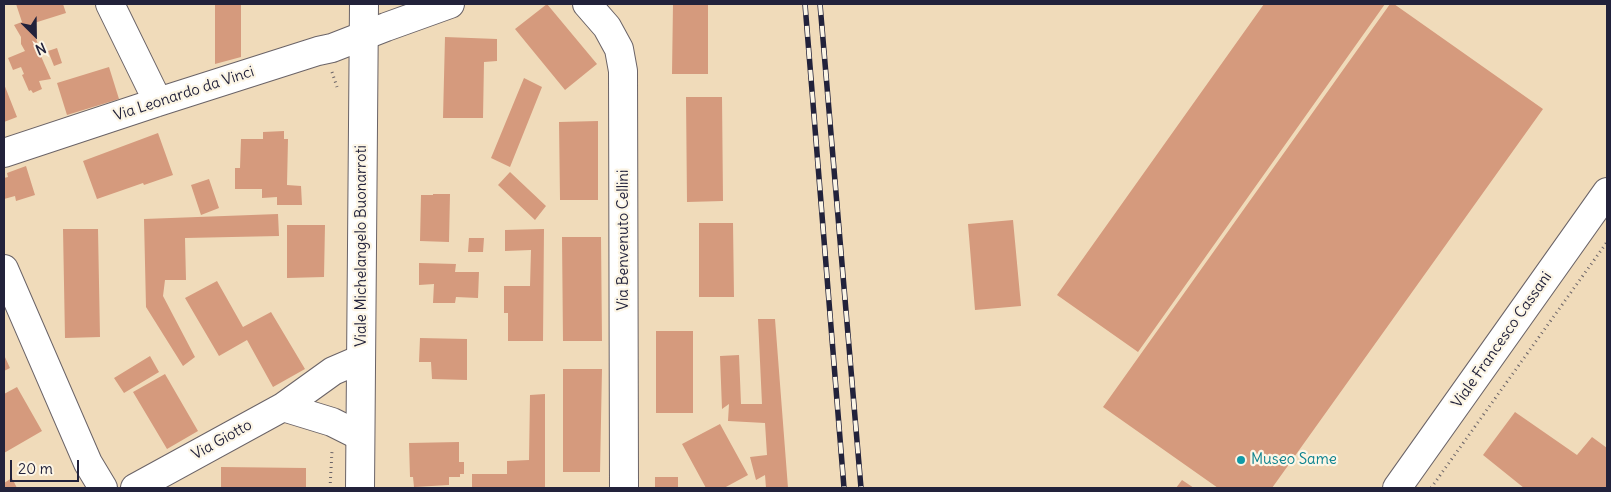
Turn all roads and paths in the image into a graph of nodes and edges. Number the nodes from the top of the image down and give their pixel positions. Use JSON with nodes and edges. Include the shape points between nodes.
{"nodes":[{"id":1,"x":110,"y":4,"type":"edge"},
{"id":2,"x":364,"y":4,"type":"edge"},
{"id":3,"x":450,"y":4,"type":"edge"},
{"id":4,"x":587,"y":4,"type":"edge"},
{"id":5,"x":364,"y":35,"type":"junction"},
{"id":6,"x":158,"y":102,"type":"junction"},
{"id":7,"x":4,"y":153,"type":"edge"},
{"id":8,"x":1607,"y":192,"type":"edge"},
{"id":9,"x":1607,"y":242,"type":"edge"},
{"id":10,"x":4,"y":269,"type":"edge"},
{"id":11,"x":361,"y":359,"type":"junction"},
{"id":12,"x":282,"y":406,"type":"junction"},
{"id":13,"x":360,"y":436,"type":"junction"},
{"id":14,"x":103,"y":488,"type":"edge"},
{"id":15,"x":135,"y":488,"type":"edge"},
{"id":16,"x":360,"y":488,"type":"edge"},
{"id":17,"x":624,"y":488,"type":"edge"},
{"id":18,"x":1396,"y":488,"type":"edge"},
{"id":19,"x":1431,"y":488,"type":"edge"}],
"edges":[{"from":1,"to":6,"type":"street"},
{"from":2,"to":5,"type":"street","name":"Viale Michelangelo Buonarroti"},
{"from":3,"to":5,"type":"street"},
{"from":4,"to":17,"type":"street","name":"Via Benvenuto Cellini","via":[[611,34],[619,49],[623,71]]},
{"from":5,"to":6,"type":"street","name":"Via Leonardo da Vinci"},
{"from":5,"to":11,"type":"street","name":"Viale Michelangelo Buonarroti"},
{"from":6,"to":7,"type":"street","name":"Via Leonardo da Vinci"},
{"from":8,"to":18,"type":"street","name":"Viale Francesco Cassani"},
{"from":9,"to":19,"type":"path"},
{"from":10,"to":14,"type":"street","via":[[88,463]]},
{"from":11,"to":12,"type":"street","name":"Via Giotto","via":[[333,371]]},
{"from":11,"to":13,"type":"street","name":"Viale Michelangelo Buonarroti"},
{"from":12,"to":13,"type":"street","via":[[332,422]]},
{"from":12,"to":15,"type":"street","name":"Via Giotto"},
{"from":13,"to":16,"type":"street","name":"Viale Michelangelo Buonarroti"}]}
